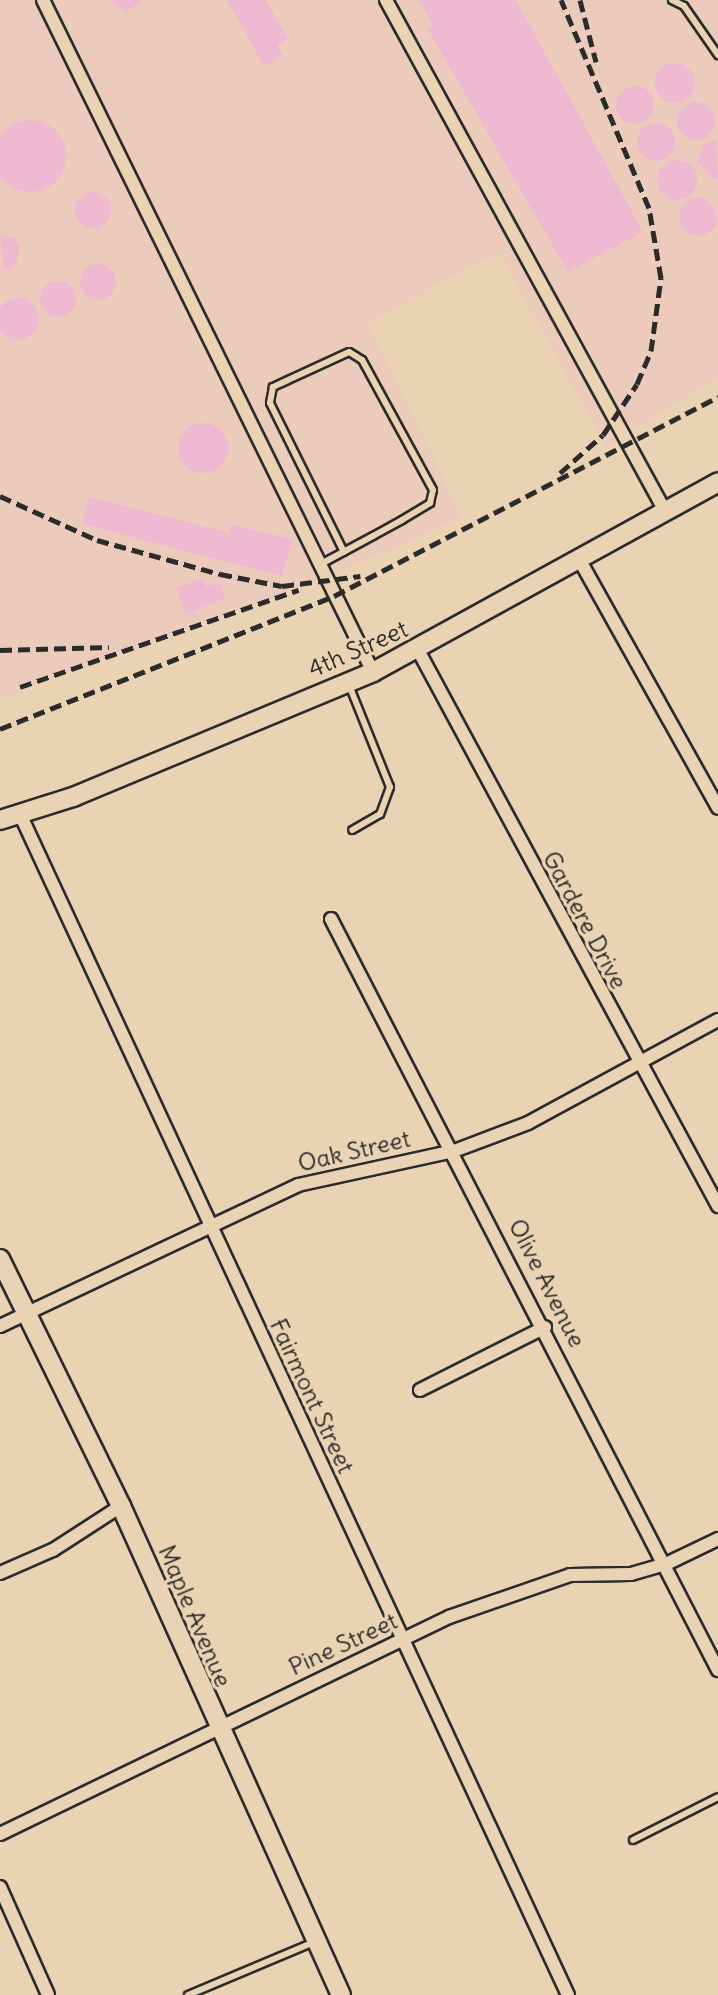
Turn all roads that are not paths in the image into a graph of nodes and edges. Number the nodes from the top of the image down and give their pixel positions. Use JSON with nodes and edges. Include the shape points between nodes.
{"nodes":[{"id":1,"x":43,"y":0,"type":"edge"},
{"id":2,"x":386,"y":0,"type":"edge"},
{"id":3,"x":672,"y":0,"type":"edge"},
{"id":4,"x":718,"y":55,"type":"edge"},
{"id":5,"x":718,"y":482,"type":"edge"},
{"id":6,"x":666,"y":513,"type":"junction"},
{"id":7,"x":344,"y":552,"type":"junction"},
{"id":8,"x":579,"y":559,"type":"junction"},
{"id":9,"x":319,"y":565,"type":"junction"},
{"id":10,"x":418,"y":650,"type":"junction"},
{"id":11,"x":373,"y":672,"type":"junction"},
{"id":12,"x":347,"y":681,"type":"junction"},
{"id":13,"x":718,"y":808,"type":"edge"},
{"id":14,"x":20,"y":814,"type":"junction"},
{"id":15,"x":0,"y":820,"type":"edge"},
{"id":16,"x":352,"y":830,"type":"dead end"},
{"id":17,"x":331,"y":919,"type":"dead end"},
{"id":18,"x":718,"y":1020,"type":"edge"},
{"id":19,"x":644,"y":1060,"type":"junction"},
{"id":20,"x":454,"y":1151,"type":"junction"},
{"id":21,"x":718,"y":1206,"type":"edge"},
{"id":22,"x":209,"y":1228,"type":"junction"},
{"id":23,"x":0,"y":1259,"type":"edge"},
{"id":24,"x":27,"y":1313,"type":"junction"},
{"id":25,"x":0,"y":1326,"type":"edge"},
{"id":26,"x":545,"y":1327,"type":"junction"},
{"id":27,"x":420,"y":1390,"type":"dead end"},
{"id":28,"x":121,"y":1506,"type":"junction"},
{"id":29,"x":718,"y":1539,"type":"edge"},
{"id":30,"x":666,"y":1564,"type":"junction"},
{"id":31,"x":0,"y":1573,"type":"edge"},
{"id":32,"x":402,"y":1640,"type":"junction"},
{"id":33,"x":718,"y":1670,"type":"edge"},
{"id":34,"x":217,"y":1727,"type":"junction"},
{"id":35,"x":718,"y":1797,"type":"edge"},
{"id":36,"x":0,"y":1834,"type":"edge"},
{"id":37,"x":633,"y":1840,"type":"dead end"},
{"id":38,"x":0,"y":1887,"type":"edge"},
{"id":39,"x":314,"y":1942,"type":"junction"},
{"id":40,"x":48,"y":1995,"type":"edge"},
{"id":41,"x":188,"y":1995,"type":"edge"},
{"id":42,"x":341,"y":1995,"type":"edge"},
{"id":43,"x":568,"y":1995,"type":"edge"}],
"edges":[{"from":1,"to":9,"type":"street"},
{"from":2,"to":6,"type":"street"},
{"from":3,"to":4,"type":"lane","via":[[684,6]]},
{"from":5,"to":6,"type":"street","name":"4th Street"},
{"from":6,"to":8,"type":"street","name":"4th Street"},
{"from":7,"to":7,"type":"lane","via":[[430,503],[433,490],[362,360],[349,352],[273,387],[270,403]]},
{"from":7,"to":9,"type":"lane"},
{"from":8,"to":10,"type":"street","name":"4th Street"},
{"from":8,"to":13,"type":"street"},
{"from":9,"to":11,"type":"street"},
{"from":10,"to":11,"type":"street","name":"4th Street"},
{"from":10,"to":19,"type":"street","name":"Gardere Drive","via":[[625,1043]]},
{"from":11,"to":12,"type":"street","name":"4th Street"},
{"from":12,"to":14,"type":"street","name":"4th Street"},
{"from":12,"to":16,"type":"lane","via":[[390,787],[380,814]]},
{"from":14,"to":15,"type":"street","name":"4th Street"},
{"from":14,"to":22,"type":"street","name":"Fairmont Street"},
{"from":17,"to":20,"type":"street","name":"Olive Avenue"},
{"from":18,"to":19,"type":"street","name":"Oak Street"},
{"from":19,"to":20,"type":"street","name":"Oak Street","via":[[528,1123]]},
{"from":19,"to":21,"type":"street","name":"Gardere Drive"},
{"from":20,"to":22,"type":"street","name":"Oak Street","via":[[298,1185]]},
{"from":20,"to":26,"type":"street","name":"Olive Avenue"},
{"from":22,"to":24,"type":"street","name":"Oak Street"},
{"from":22,"to":32,"type":"street","name":"Fairmont Street"},
{"from":23,"to":24,"type":"street","name":"Maple Avenue"},
{"from":24,"to":25,"type":"street","name":"Oak Street"},
{"from":24,"to":28,"type":"street","name":"Maple Avenue"},
{"from":26,"to":27,"type":"street"},
{"from":26,"to":30,"type":"street","name":"Olive Avenue"},
{"from":28,"to":31,"type":"street","via":[[53,1550]]},
{"from":28,"to":34,"type":"street","name":"Maple Avenue"},
{"from":29,"to":30,"type":"street","name":"Pine Street"},
{"from":30,"to":32,"type":"street","name":"Pine Street","via":[[631,1574],[570,1575]]},
{"from":30,"to":33,"type":"street","name":"Olive Avenue"},
{"from":32,"to":34,"type":"street","name":"Pine Street"},
{"from":32,"to":43,"type":"street","name":"Fairmont Street"},
{"from":34,"to":36,"type":"street","name":"Pine Street"},
{"from":34,"to":39,"type":"street","name":"Maple Avenue"},
{"from":35,"to":37,"type":"lane"},
{"from":38,"to":40,"type":"street"},
{"from":39,"to":41,"type":"lane"},
{"from":39,"to":42,"type":"street","name":"Maple Avenue"}]}
